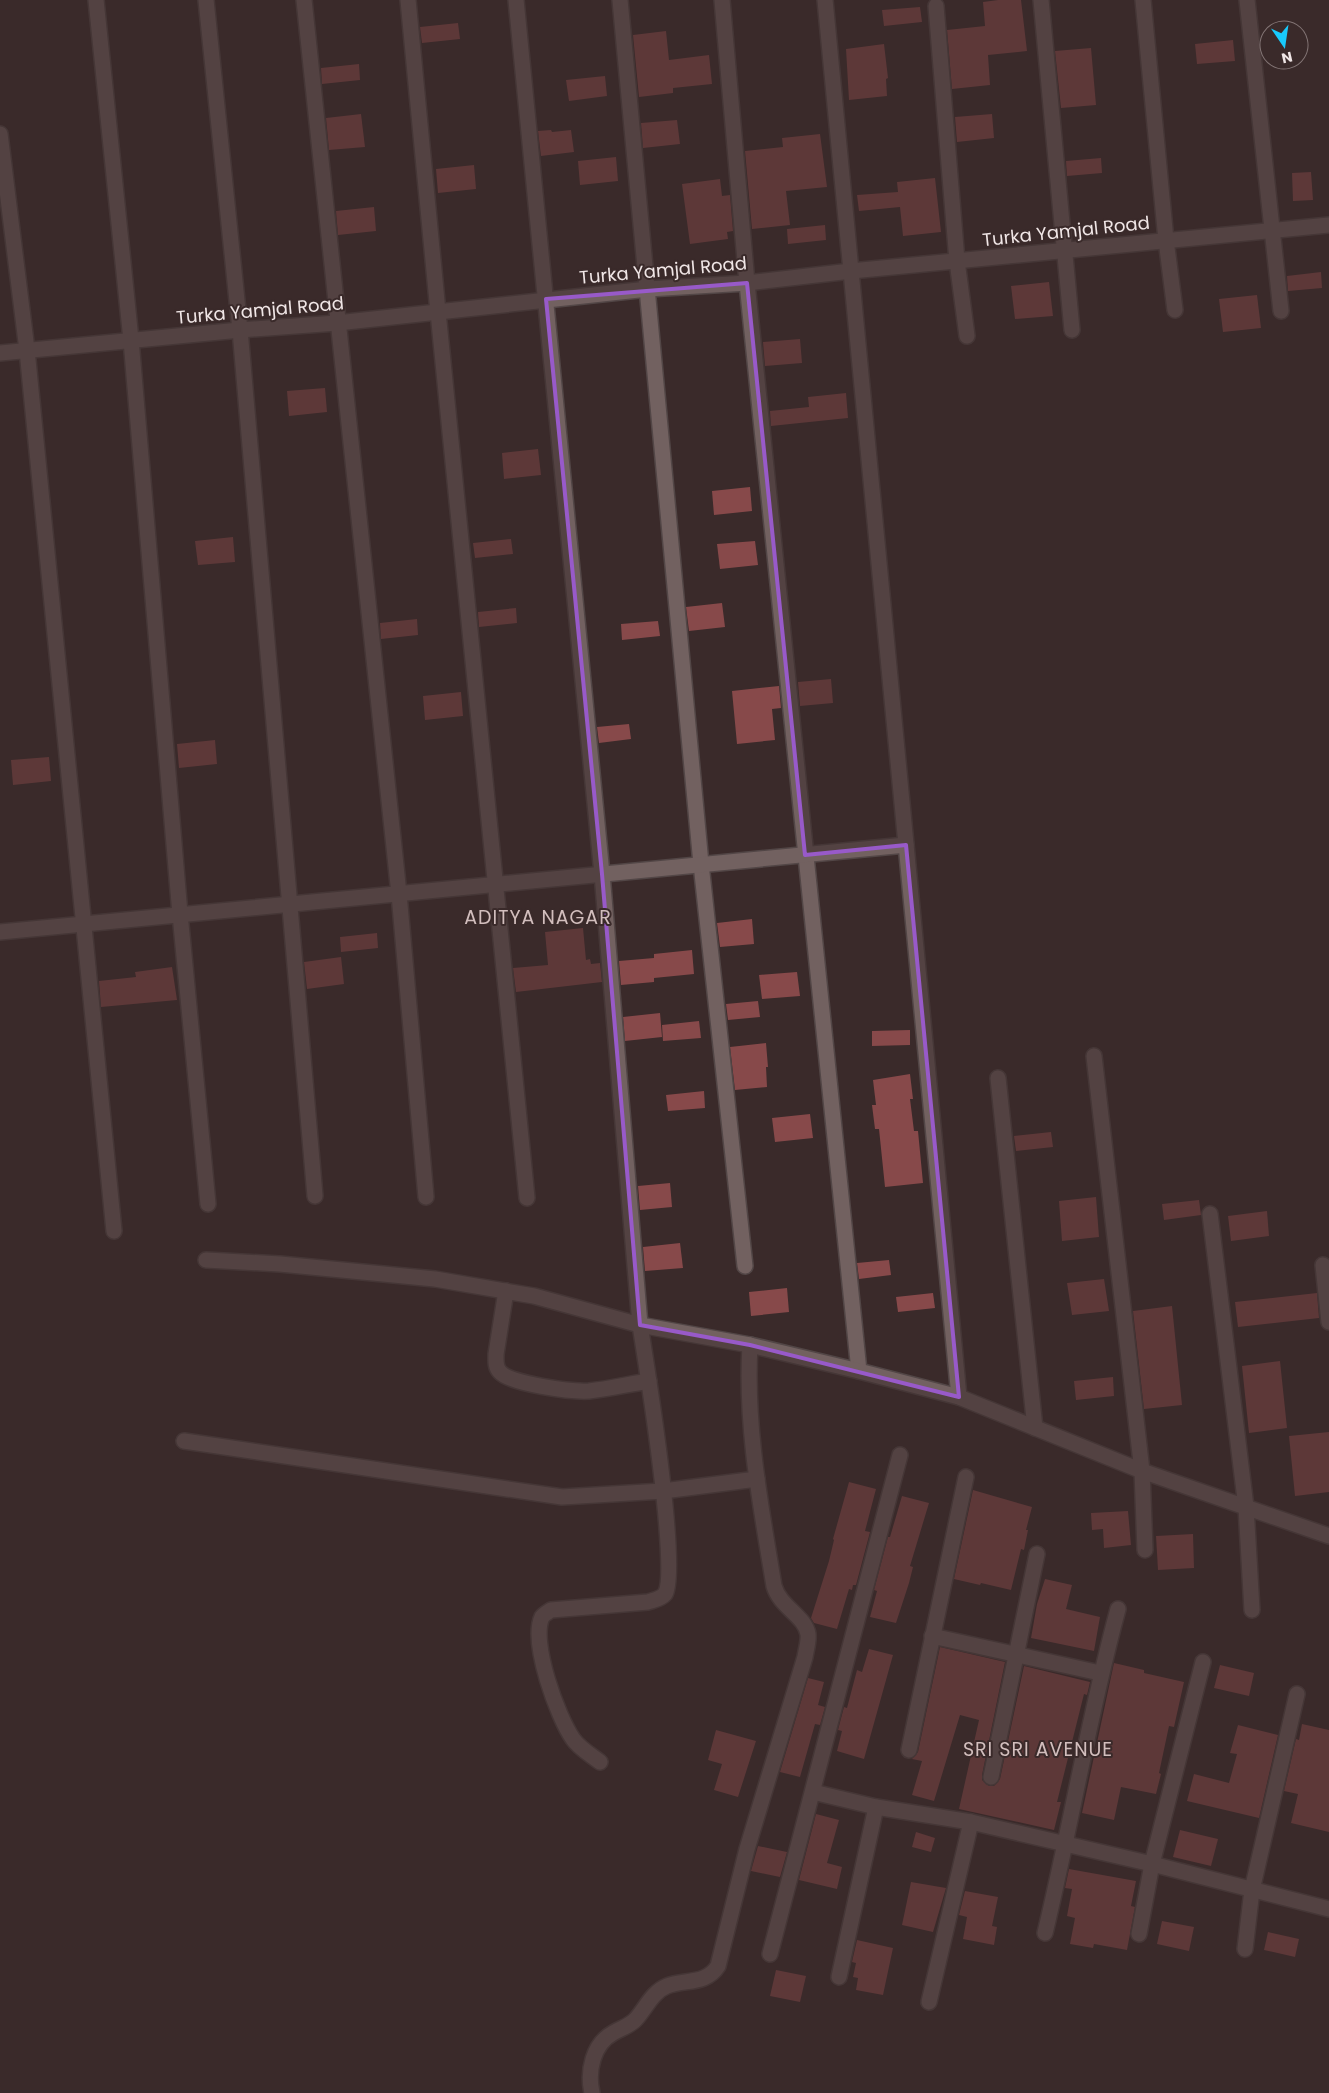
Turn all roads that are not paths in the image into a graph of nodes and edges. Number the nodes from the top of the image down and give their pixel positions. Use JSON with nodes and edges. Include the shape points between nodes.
{"nodes":[{"id":1,"x":96,"y":0,"type":"edge"},
{"id":2,"x":206,"y":0,"type":"edge"},
{"id":3,"x":304,"y":0,"type":"edge"},
{"id":4,"x":408,"y":0,"type":"edge"},
{"id":5,"x":516,"y":0,"type":"edge"},
{"id":6,"x":620,"y":0,"type":"edge"},
{"id":7,"x":722,"y":0,"type":"edge"},
{"id":8,"x":825,"y":0,"type":"edge"},
{"id":9,"x":1041,"y":0,"type":"edge"},
{"id":10,"x":1143,"y":0,"type":"edge"},
{"id":11,"x":1247,"y":0,"type":"edge"},
{"id":12,"x":936,"y":6,"type":"dead end"},
{"id":13,"x":0,"y":134,"type":"edge"},
{"id":14,"x":1329,"y":225,"type":"edge"},
{"id":15,"x":1271,"y":230,"type":"junction"},
{"id":16,"x":1166,"y":240,"type":"junction"},
{"id":17,"x":1063,"y":250,"type":"junction"},
{"id":18,"x":957,"y":261,"type":"junction"},
{"id":19,"x":850,"y":271,"type":"junction"},
{"id":20,"x":747,"y":283,"type":"junction"},
{"id":21,"x":648,"y":288,"type":"junction"},
{"id":22,"x":546,"y":299,"type":"junction"},
{"id":23,"x":1175,"y":310,"type":"dead end"},
{"id":24,"x":1281,"y":311,"type":"dead end"},
{"id":25,"x":438,"y":312,"type":"junction"},
{"id":26,"x":338,"y":324,"type":"junction"},
{"id":27,"x":240,"y":330,"type":"junction"},
{"id":28,"x":1072,"y":330,"type":"dead end"},
{"id":29,"x":966,"y":336,"type":"dead end"},
{"id":30,"x":131,"y":340,"type":"junction"},
{"id":31,"x":27,"y":350,"type":"junction"},
{"id":32,"x":0,"y":353,"type":"edge"},
{"id":33,"x":906,"y":845,"type":"junction"},
{"id":34,"x":805,"y":854,"type":"junction"},
{"id":35,"x":701,"y":864,"type":"junction"},
{"id":36,"x":602,"y":874,"type":"junction"},
{"id":37,"x":496,"y":884,"type":"junction"},
{"id":38,"x":399,"y":894,"type":"junction"},
{"id":39,"x":289,"y":904,"type":"junction"},
{"id":40,"x":180,"y":914,"type":"junction"},
{"id":41,"x":84,"y":924,"type":"junction"},
{"id":42,"x":0,"y":932,"type":"edge"},
{"id":43,"x":1094,"y":1056,"type":"dead end"},
{"id":44,"x":998,"y":1078,"type":"dead end"},
{"id":45,"x":315,"y":1196,"type":"dead end"},
{"id":46,"x":426,"y":1196,"type":"dead end"},
{"id":47,"x":527,"y":1198,"type":"dead end"},
{"id":48,"x":208,"y":1204,"type":"dead end"},
{"id":49,"x":1210,"y":1214,"type":"dead end"},
{"id":50,"x":114,"y":1231,"type":"dead end"},
{"id":51,"x":206,"y":1260,"type":"dead end"},
{"id":52,"x":1323,"y":1265,"type":"dead end"},
{"id":53,"x":745,"y":1266,"type":"dead end"},
{"id":54,"x":506,"y":1291,"type":"junction"},
{"id":55,"x":1329,"y":1322,"type":"edge"},
{"id":56,"x":640,"y":1325,"type":"junction"},
{"id":57,"x":750,"y":1345,"type":"junction"},
{"id":58,"x":859,"y":1372,"type":"junction"},
{"id":59,"x":649,"y":1381,"type":"junction"},
{"id":60,"x":959,"y":1397,"type":"junction"},
{"id":61,"x":1035,"y":1428,"type":"junction"},
{"id":62,"x":184,"y":1441,"type":"dead end"},
{"id":63,"x":900,"y":1455,"type":"dead end"},
{"id":64,"x":1142,"y":1471,"type":"junction"},
{"id":65,"x":966,"y":1477,"type":"dead end"},
{"id":66,"x":757,"y":1478,"type":"junction"},
{"id":67,"x":663,"y":1491,"type":"junction"},
{"id":68,"x":1246,"y":1507,"type":"junction"},
{"id":69,"x":1329,"y":1536,"type":"edge"},
{"id":70,"x":1145,"y":1550,"type":"dead end"},
{"id":71,"x":1037,"y":1554,"type":"dead end"},
{"id":72,"x":1118,"y":1608,"type":"dead end"},
{"id":73,"x":1252,"y":1610,"type":"dead end"},
{"id":74,"x":932,"y":1636,"type":"junction"},
{"id":75,"x":1015,"y":1654,"type":"junction"},
{"id":76,"x":1203,"y":1662,"type":"dead end"},
{"id":77,"x":1100,"y":1673,"type":"junction"},
{"id":78,"x":1297,"y":1694,"type":"dead end"},
{"id":79,"x":910,"y":1750,"type":"dead end"},
{"id":80,"x":600,"y":1762,"type":"dead end"},
{"id":81,"x":991,"y":1777,"type":"dead end"},
{"id":82,"x":813,"y":1792,"type":"junction"},
{"id":83,"x":876,"y":1807,"type":"junction"},
{"id":84,"x":971,"y":1822,"type":"junction"},
{"id":85,"x":1066,"y":1845,"type":"junction"},
{"id":86,"x":1152,"y":1864,"type":"junction"},
{"id":87,"x":1252,"y":1890,"type":"junction"},
{"id":88,"x":1329,"y":1909,"type":"edge"},
{"id":89,"x":1045,"y":1932,"type":"dead end"},
{"id":90,"x":1139,"y":1934,"type":"dead end"},
{"id":91,"x":1244,"y":1949,"type":"dead end"},
{"id":92,"x":770,"y":1954,"type":"dead end"},
{"id":93,"x":839,"y":1976,"type":"dead end"},
{"id":94,"x":929,"y":2002,"type":"dead end"},
{"id":95,"x":592,"y":2093,"type":"edge"}],
"edges":[{"from":1,"to":30,"type":"street"},
{"from":2,"to":27,"type":"street"},
{"from":3,"to":26,"type":"street"},
{"from":4,"to":25,"type":"street"},
{"from":5,"to":22,"type":"street"},
{"from":6,"to":21,"type":"street"},
{"from":7,"to":20,"type":"street"},
{"from":8,"to":19,"type":"street"},
{"from":9,"to":17,"type":"street"},
{"from":10,"to":16,"type":"street"},
{"from":11,"to":15,"type":"street"},
{"from":12,"to":18,"type":"street"},
{"from":13,"to":31,"type":"street"},
{"from":14,"to":15,"type":"street","name":"Turka Yamjal Road"},
{"from":15,"to":16,"type":"street","name":"Turka Yamjal Road"},
{"from":15,"to":24,"type":"street"},
{"from":16,"to":17,"type":"street","name":"Turka Yamjal Road"},
{"from":16,"to":23,"type":"street"},
{"from":17,"to":18,"type":"street","name":"Turka Yamjal Road"},
{"from":17,"to":28,"type":"street"},
{"from":18,"to":19,"type":"street","name":"Turka Yamjal Road"},
{"from":18,"to":29,"type":"street"},
{"from":19,"to":20,"type":"street","name":"Turka Yamjal Road"},
{"from":19,"to":33,"type":"street"},
{"from":20,"to":21,"type":"street","name":"Turka Yamjal Road"},
{"from":20,"to":34,"type":"street"},
{"from":21,"to":22,"type":"street","name":"Turka Yamjal Road"},
{"from":21,"to":35,"type":"street"},
{"from":22,"to":25,"type":"street","name":"Turka Yamjal Road"},
{"from":22,"to":36,"type":"street"},
{"from":25,"to":26,"type":"street","name":"Turka Yamjal Road"},
{"from":25,"to":37,"type":"street"},
{"from":26,"to":27,"type":"street","name":"Turka Yamjal Road"},
{"from":26,"to":38,"type":"street"},
{"from":27,"to":30,"type":"street","name":"Turka Yamjal Road"},
{"from":27,"to":39,"type":"street"},
{"from":30,"to":31,"type":"street","name":"Turka Yamjal Road"},
{"from":30,"to":40,"type":"street"},
{"from":31,"to":32,"type":"street","name":"Turka Yamjal Road"},
{"from":31,"to":41,"type":"street"},
{"from":33,"to":34,"type":"street"},
{"from":33,"to":60,"type":"street"},
{"from":34,"to":35,"type":"street"},
{"from":34,"to":58,"type":"street"},
{"from":35,"to":36,"type":"street"},
{"from":35,"to":53,"type":"street"},
{"from":36,"to":37,"type":"street"},
{"from":36,"to":56,"type":"street"},
{"from":37,"to":38,"type":"street"},
{"from":37,"to":47,"type":"street"},
{"from":38,"to":39,"type":"street"},
{"from":38,"to":46,"type":"street"},
{"from":39,"to":40,"type":"street"},
{"from":39,"to":45,"type":"street"},
{"from":40,"to":41,"type":"street"},
{"from":40,"to":48,"type":"street"},
{"from":41,"to":42,"type":"street"},
{"from":41,"to":50,"type":"street"},
{"from":43,"to":64,"type":"street"},
{"from":44,"to":61,"type":"street"},
{"from":49,"to":68,"type":"street"},
{"from":51,"to":54,"type":"street","via":[[435,1279]]},
{"from":52,"to":55,"type":"street"},
{"from":54,"to":56,"type":"street"},
{"from":54,"to":59,"type":"street","via":[[495,1363],[500,1372],[512,1379],[550,1389],[587,1391]]},
{"from":56,"to":57,"type":"street"},
{"from":56,"to":59,"type":"street"},
{"from":57,"to":58,"type":"street"},
{"from":57,"to":66,"type":"street","via":[[748,1376]]},
{"from":58,"to":60,"type":"street"},
{"from":59,"to":67,"type":"street"},
{"from":60,"to":61,"type":"street"},
{"from":61,"to":64,"type":"street"},
{"from":62,"to":67,"type":"street","via":[[562,1496]]},
{"from":63,"to":82,"type":"street"},
{"from":64,"to":68,"type":"street"},
{"from":64,"to":70,"type":"street"},
{"from":65,"to":74,"type":"street"},
{"from":66,"to":67,"type":"street"},
{"from":66,"to":95,"type":"street","via":[[774,1586],[781,1602],[807,1628],[805,1657],[747,1850],[718,1966],[706,1978],[667,1986],[656,1992],[636,2019],[599,2044],[591,2065]]},
{"from":67,"to":80,"type":"street","via":[[668,1566],[665,1593],[648,1602],[551,1610],[543,1616],[539,1628],[542,1658],[560,1718],[574,1741]]},
{"from":68,"to":69,"type":"street"},
{"from":68,"to":73,"type":"street"},
{"from":71,"to":75,"type":"street"},
{"from":72,"to":77,"type":"street"},
{"from":74,"to":75,"type":"street"},
{"from":74,"to":79,"type":"street"},
{"from":75,"to":77,"type":"street"},
{"from":75,"to":81,"type":"street"},
{"from":76,"to":86,"type":"street"},
{"from":77,"to":85,"type":"street"},
{"from":78,"to":87,"type":"street"},
{"from":82,"to":83,"type":"street"},
{"from":82,"to":92,"type":"street"},
{"from":83,"to":84,"type":"street"},
{"from":83,"to":93,"type":"street"},
{"from":84,"to":85,"type":"street"},
{"from":84,"to":94,"type":"street"},
{"from":85,"to":86,"type":"street"},
{"from":85,"to":89,"type":"street"},
{"from":86,"to":87,"type":"street"},
{"from":86,"to":90,"type":"street"},
{"from":87,"to":88,"type":"street"},
{"from":87,"to":91,"type":"street"}]}
